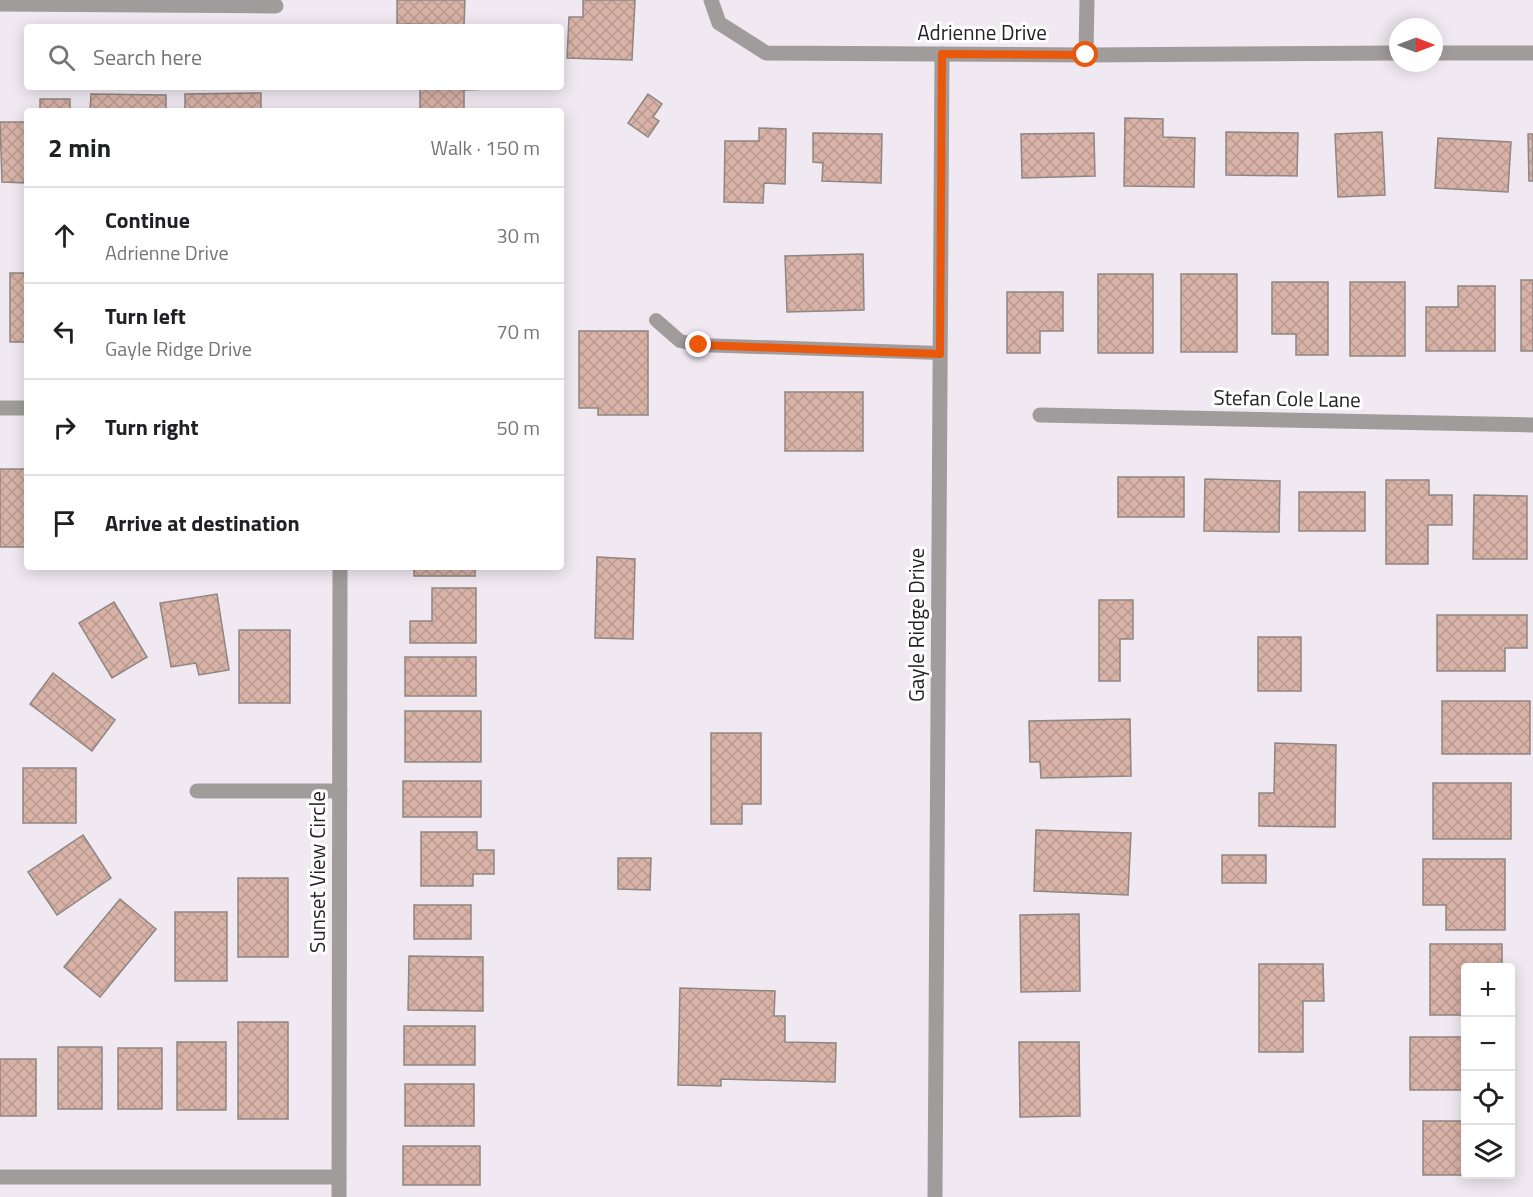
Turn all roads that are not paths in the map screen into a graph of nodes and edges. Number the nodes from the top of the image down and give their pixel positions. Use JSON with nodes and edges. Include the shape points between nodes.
{"nodes":[{"id":1,"x":711,"y":0,"type":"edge"},
{"id":2,"x":1087,"y":0,"type":"edge"},
{"id":3,"x":0,"y":4,"type":"edge"},
{"id":4,"x":276,"y":6,"type":"dead end"},
{"id":5,"x":1389,"y":53,"type":"edge"},
{"id":6,"x":1443,"y":53,"type":"edge"},
{"id":7,"x":1533,"y":53,"type":"edge"},
{"id":8,"x":942,"y":54,"type":"junction"},
{"id":9,"x":1086,"y":55,"type":"junction"},
{"id":10,"x":656,"y":320,"type":"dead end"},
{"id":11,"x":940,"y":354,"type":"junction"},
{"id":12,"x":0,"y":408,"type":"edge"},
{"id":13,"x":24,"y":408,"type":"edge"},
{"id":14,"x":1040,"y":415,"type":"dead end"},
{"id":15,"x":1533,"y":425,"type":"edge"},
{"id":16,"x":340,"y":570,"type":"edge"},
{"id":17,"x":197,"y":791,"type":"dead end"},
{"id":18,"x":340,"y":791,"type":"junction"},
{"id":19,"x":339,"y":1176,"type":"junction"},
{"id":20,"x":0,"y":1178,"type":"edge"},
{"id":21,"x":339,"y":1197,"type":"edge"},
{"id":22,"x":935,"y":1197,"type":"edge"}],
"edges":[{"from":1,"to":8,"type":"street","name":"Adrienne Drive","via":[[719,23],[766,53]]},
{"from":2,"to":9,"type":"street"},
{"from":3,"to":4,"type":"street"},
{"from":5,"to":9,"type":"street","name":"Adrienne Drive"},
{"from":6,"to":7,"type":"street"},
{"from":8,"to":9,"type":"street","name":"Adrienne Drive"},
{"from":8,"to":11,"type":"street","name":"Gayle Ridge Drive"},
{"from":10,"to":11,"type":"lane","via":[[680,341],[699,345]]},
{"from":11,"to":22,"type":"street","name":"Gayle Ridge Drive"},
{"from":12,"to":13,"type":"street"},
{"from":14,"to":15,"type":"street","name":"Stefan Cole Lane"},
{"from":16,"to":18,"type":"street","name":"Sunset View Circle"},
{"from":17,"to":18,"type":"street"},
{"from":18,"to":19,"type":"street","name":"Sunset View Circle"},
{"from":19,"to":20,"type":"street"},
{"from":19,"to":21,"type":"street","name":"Sunset View Circle"}]}
